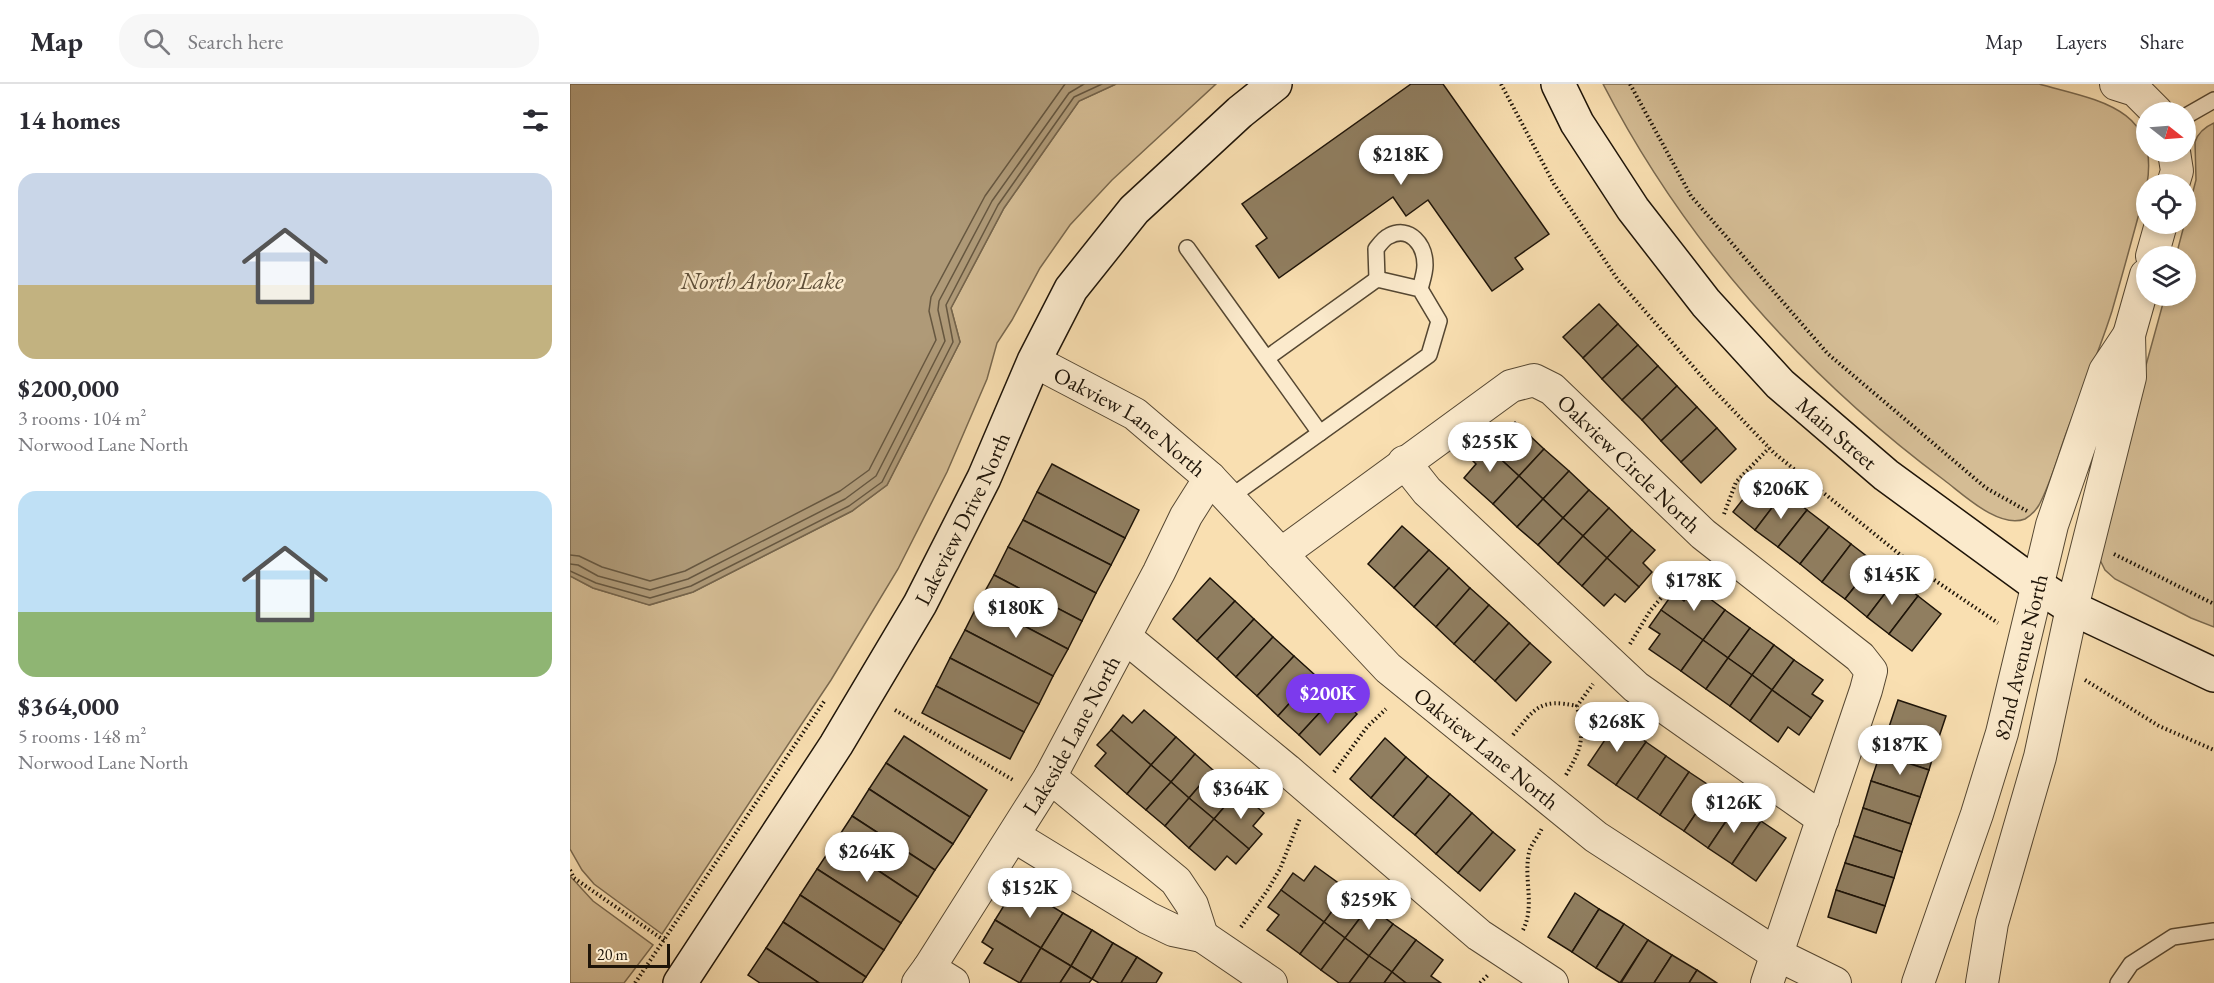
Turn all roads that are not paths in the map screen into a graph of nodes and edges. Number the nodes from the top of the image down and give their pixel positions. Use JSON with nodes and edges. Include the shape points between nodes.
{"nodes":[{"id":1,"x":1275,"y":84,"type":"edge"},
{"id":2,"x":1558,"y":84,"type":"edge"},
{"id":3,"x":2116,"y":84,"type":"edge"},
{"id":4,"x":2214,"y":100,"type":"edge"},
{"id":5,"x":2147,"y":102,"type":"edge"},
{"id":6,"x":2196,"y":110,"type":"edge"},
{"id":7,"x":1187,"y":248,"type":"dead end"},
{"id":8,"x":1377,"y":279,"type":"junction"},
{"id":9,"x":1420,"y":289,"type":"junction"},
{"id":10,"x":2137,"y":306,"type":"edge"},
{"id":11,"x":2129,"y":335,"type":"junction"},
{"id":12,"x":1267,"y":358,"type":"junction"},
{"id":13,"x":1034,"y":361,"type":"junction"},
{"id":14,"x":1320,"y":433,"type":"junction"},
{"id":15,"x":1404,"y":462,"type":"junction"},
{"id":16,"x":1219,"y":488,"type":"junction"},
{"id":17,"x":1281,"y":554,"type":"junction"},
{"id":18,"x":2038,"y":586,"type":"junction"},
{"id":19,"x":2072,"y":609,"type":"junction"},
{"id":20,"x":1125,"y":637,"type":"junction"},
{"id":21,"x":2214,"y":675,"type":"edge"},
{"id":22,"x":1036,"y":782,"type":"junction"},
{"id":23,"x":1823,"y":819,"type":"junction"},
{"id":24,"x":1014,"y":836,"type":"junction"},
{"id":25,"x":2214,"y":931,"type":"edge"},
{"id":26,"x":1214,"y":944,"type":"junction"},
{"id":27,"x":1773,"y":969,"type":"edge"},
{"id":28,"x":934,"y":978,"type":"edge"},
{"id":29,"x":680,"y":983,"type":"edge"},
{"id":30,"x":1271,"y":983,"type":"edge"},
{"id":31,"x":1552,"y":983,"type":"edge"},
{"id":32,"x":1834,"y":983,"type":"edge"},
{"id":33,"x":1918,"y":983,"type":"edge"},
{"id":34,"x":1982,"y":983,"type":"edge"},
{"id":35,"x":2118,"y":983,"type":"edge"}],
"edges":[{"from":1,"to":13,"type":"street","name":"Lakeview Drive North","via":[[1134,210],[1071,289]]},
{"from":2,"to":18,"type":"street","name":"Main Street","via":[[1599,159],[1654,237],[1706,303],[1780,384],[1886,475]]},
{"from":3,"to":5,"type":"street","via":[[2135,90]]},
{"from":4,"to":6,"type":"lane"},
{"from":7,"to":12,"type":"lane"},
{"from":8,"to":9,"type":"lane"},
{"from":8,"to":9,"type":"lane","via":[[1376,249],[1387,236],[1400,232],[1414,236],[1422,249],[1425,266]]},
{"from":8,"to":12,"type":"lane"},
{"from":9,"to":14,"type":"lane","via":[[1439,321],[1429,356]]},
{"from":10,"to":11,"type":"street","name":"82nd Avenue North"},
{"from":11,"to":18,"type":"street","name":"82nd Avenue North","via":[[2105,371],[2052,525]]},
{"from":11,"to":19,"type":"street","name":"82nd Avenue North","via":[[2130,377]]},
{"from":12,"to":14,"type":"lane"},
{"from":13,"to":16,"type":"street","name":"Oakview Lane North","via":[[1135,414]]},
{"from":13,"to":29,"type":"street","name":"Lakeview Drive North","via":[[984,478],[920,604],[836,745]]},
{"from":14,"to":16,"type":"lane"},
{"from":15,"to":17,"type":"street","name":"Oakview Circle North"},
{"from":15,"to":23,"type":"street","via":[[1427,490],[1636,687]]},
{"from":15,"to":23,"type":"street","name":"Oakview Circle North","via":[[1511,386],[1534,380],[1552,388],[1711,540],[1860,657],[1871,671]]},
{"from":16,"to":17,"type":"street","name":"Oakview Lane North"},
{"from":16,"to":20,"type":"street","name":"Lakeside Lane North","via":[[1186,516]]},
{"from":17,"to":27,"type":"street","name":"Oakview Lane North","via":[[1388,668],[1596,837]]},
{"from":18,"to":19,"type":"street","name":"Main Street"},
{"from":18,"to":33,"type":"street","name":"82nd Avenue North","via":[[1987,784]]},
{"from":19,"to":21,"type":"street","name":"Main Street"},
{"from":19,"to":34,"type":"street","name":"82nd Avenue North","via":[[2040,757],[1992,923]]},
{"from":20,"to":22,"type":"street","name":"Lakeside Lane North"},
{"from":20,"to":31,"type":"street","via":[[1479,935]]},
{"from":22,"to":24,"type":"street","name":"Lakeside Lane North"},
{"from":22,"to":26,"type":"street","via":[[1176,881]]},
{"from":23,"to":27,"type":"street","name":"Oakview Circle North"},
{"from":24,"to":26,"type":"street","via":[[1148,918]]},
{"from":24,"to":28,"type":"street","name":"Lakeside Lane North"},
{"from":25,"to":35,"type":"lane","via":[[2173,937],[2131,964]]},
{"from":26,"to":30,"type":"street"},
{"from":27,"to":32,"type":"street","name":"Oakview Lane North"}]}
